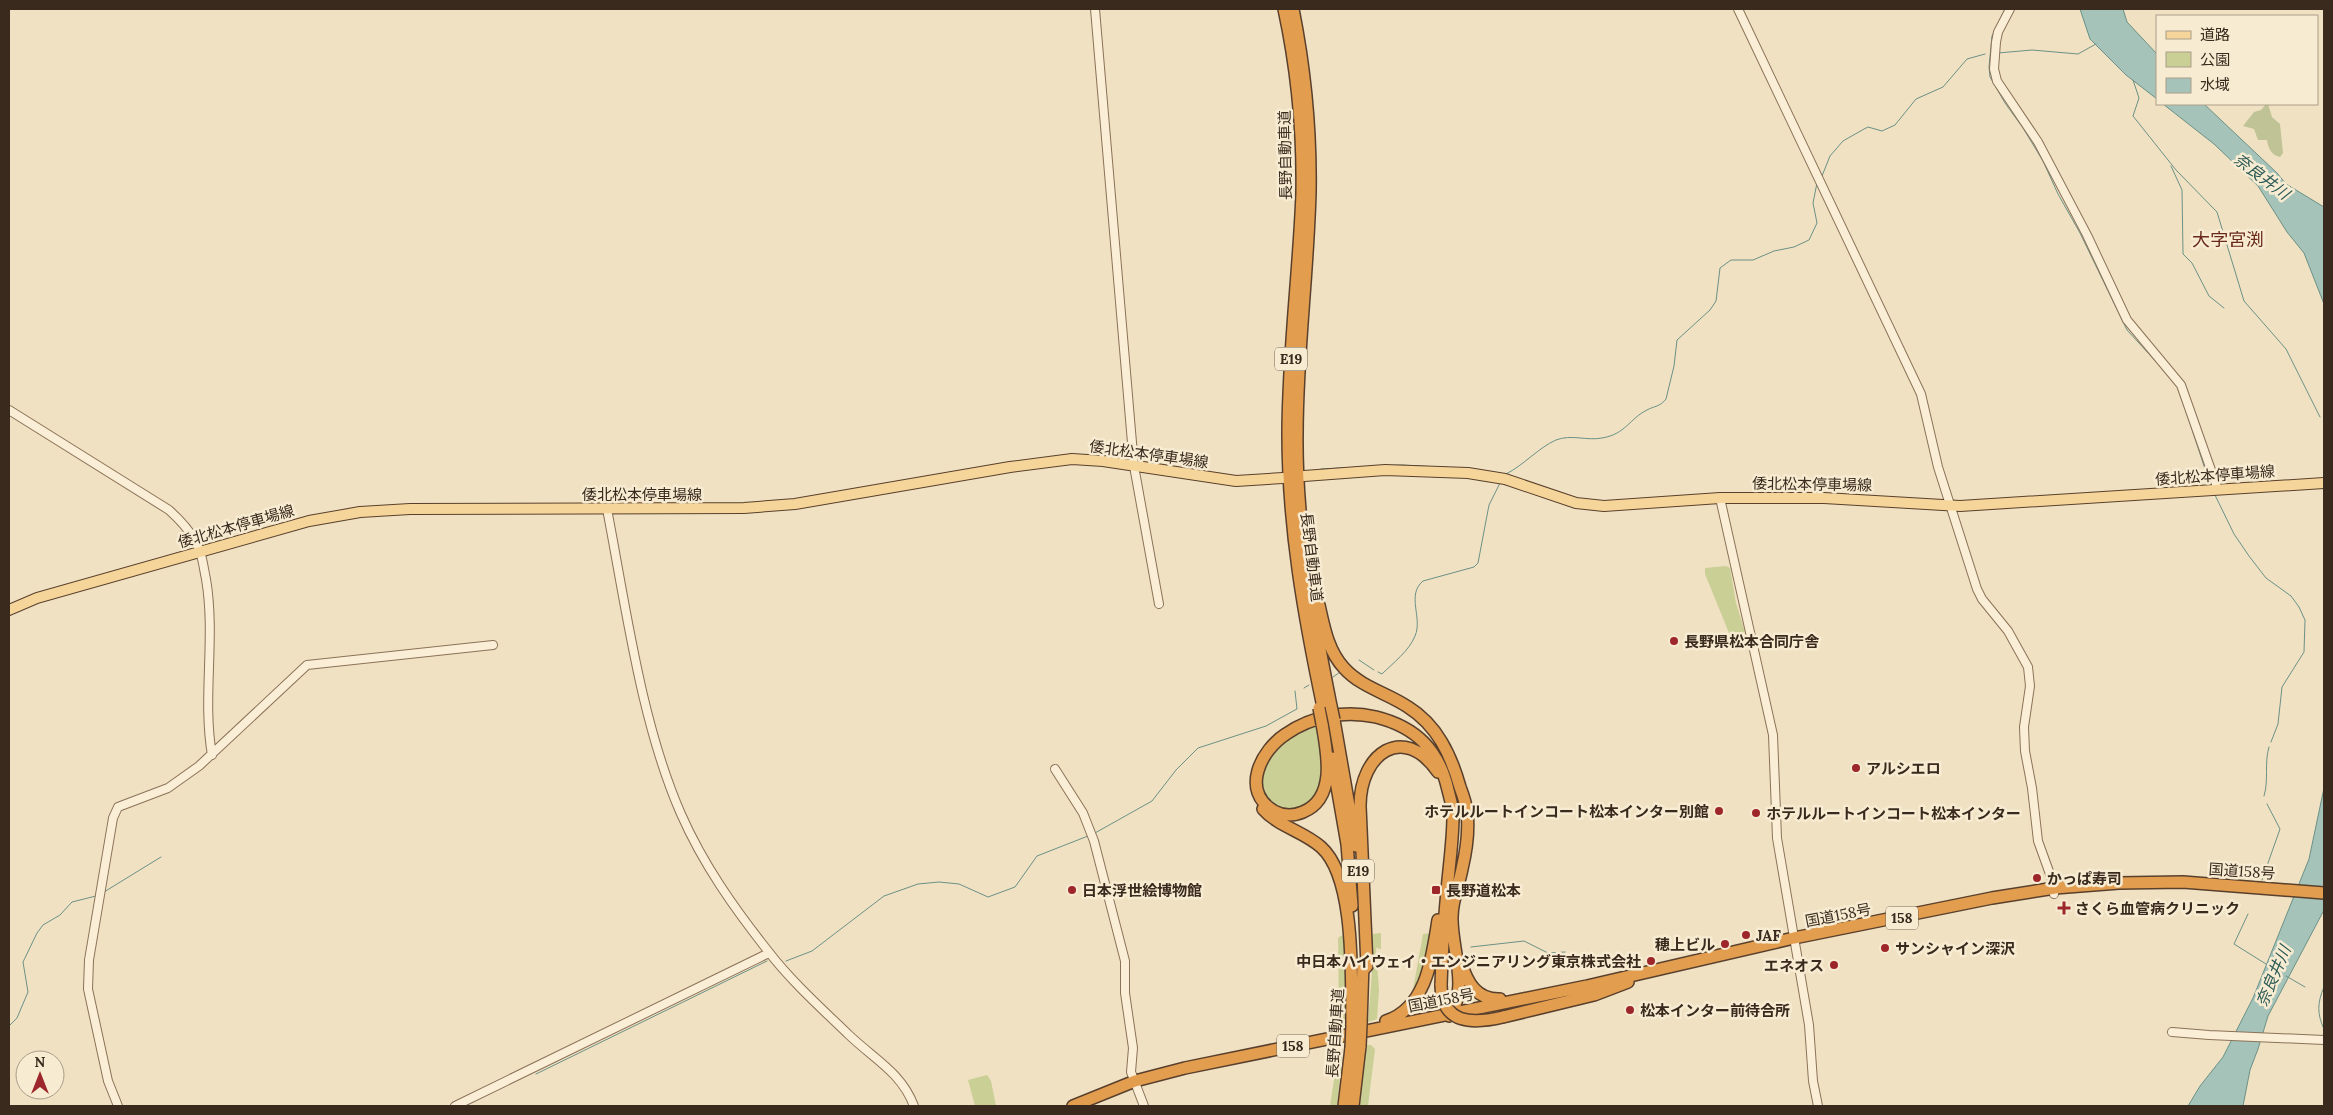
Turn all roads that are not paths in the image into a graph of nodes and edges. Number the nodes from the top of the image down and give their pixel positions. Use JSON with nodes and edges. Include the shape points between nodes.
{"nodes":[{"id":1,"x":1096,"y":9,"type":"edge"},
{"id":2,"x":1284,"y":9,"type":"edge"},
{"id":3,"x":1293,"y":9,"type":"edge"},
{"id":4,"x":1738,"y":9,"type":"edge"},
{"id":5,"x":2010,"y":9,"type":"edge"},
{"id":6,"x":9,"y":410,"type":"edge"},
{"id":7,"x":1134,"y":466,"type":"junction"},
{"id":8,"x":1304,"y":476,"type":"dead end"},
{"id":9,"x":1283,"y":478,"type":"dead end"},
{"id":10,"x":2324,"y":483,"type":"edge"},
{"id":11,"x":2215,"y":491,"type":"junction"},
{"id":12,"x":1298,"y":498,"type":"junction"},
{"id":13,"x":1720,"y":498,"type":"junction"},
{"id":14,"x":1952,"y":506,"type":"junction"},
{"id":15,"x":607,"y":509,"type":"junction"},
{"id":16,"x":200,"y":552,"type":"junction"},
{"id":17,"x":1158,"y":604,"type":"dead end"},
{"id":18,"x":9,"y":610,"type":"edge"},
{"id":19,"x":493,"y":645,"type":"dead end"},
{"id":20,"x":1324,"y":707,"type":"junction"},
{"id":21,"x":1327,"y":722,"type":"junction"},
{"id":22,"x":212,"y":755,"type":"junction"},
{"id":23,"x":1056,"y":769,"type":"dead end"},
{"id":24,"x":1464,"y":798,"type":"junction"},
{"id":25,"x":1452,"y":806,"type":"junction"},
{"id":26,"x":1449,"y":863,"type":"junction"},
{"id":27,"x":2054,"y":891,"type":"junction"},
{"id":28,"x":2274,"y":891,"type":"junction"},
{"id":29,"x":2324,"y":893,"type":"edge"},
{"id":30,"x":2324,"y":899,"type":"edge"},
{"id":31,"x":1452,"y":932,"type":"junction"},
{"id":32,"x":1795,"y":942,"type":"junction"},
{"id":33,"x":770,"y":953,"type":"junction"},
{"id":34,"x":1363,"y":970,"type":"junction"},
{"id":35,"x":1630,"y":982,"type":"junction"},
{"id":36,"x":1536,"y":996,"type":"junction"},
{"id":37,"x":1447,"y":1017,"type":"junction"},
{"id":38,"x":1357,"y":1024,"type":"junction"},
{"id":39,"x":2172,"y":1032,"type":"dead end"},
{"id":40,"x":1332,"y":1038,"type":"junction"},
{"id":41,"x":2324,"y":1040,"type":"edge"},
{"id":42,"x":1355,"y":1047,"type":"junction"},
{"id":43,"x":1136,"y":1084,"type":"junction"},
{"id":44,"x":118,"y":1106,"type":"edge"},
{"id":45,"x":454,"y":1106,"type":"edge"},
{"id":46,"x":914,"y":1106,"type":"edge"},
{"id":47,"x":1073,"y":1106,"type":"edge"},
{"id":48,"x":1087,"y":1106,"type":"edge"},
{"id":49,"x":1144,"y":1106,"type":"edge"},
{"id":50,"x":1344,"y":1106,"type":"edge"},
{"id":51,"x":1353,"y":1106,"type":"edge"},
{"id":52,"x":1818,"y":1106,"type":"edge"}],
"edges":[{"from":1,"to":7,"type":"street"},
{"from":2,"to":20,"type":"highway","name":"長野自動車道","number":"E19","via":[[1298,92],[1302,156],[1288,470],[1294,546],[1306,626]]},
{"from":3,"to":12,"type":"highway","name":"長野自動車道","number":"E19","via":[[1306,91],[1310,156],[1298,394]]},
{"from":4,"to":14,"type":"street","via":[[1921,394],[1938,467]]},
{"from":5,"to":11,"type":"street","via":[[1996,42],[1996,81],[2038,142],[2127,320],[2182,385]]},
{"from":6,"to":16,"type":"street","via":[[169,510],[184,523]]},
{"from":7,"to":9,"type":"main road","name":"倭北松本停車場線","via":[[1236,481]]},
{"from":7,"to":15,"type":"main road","name":"倭北松本停車場線","via":[[1086,459],[1058,460],[781,505],[737,509]]},
{"from":7,"to":17,"type":"street"},
{"from":8,"to":13,"type":"main road","name":"倭北松本停車場線","via":[[1385,470],[1468,473],[1499,478],[1594,506]]},
{"from":10,"to":11,"type":"main road","name":"倭北松本停車場線"},
{"from":11,"to":14,"type":"main road","name":"倭北松本停車場線"},
{"from":12,"to":20,"type":"highway","name":"長野自動車道","number":"E19"},
{"from":12,"to":24,"type":"highway","via":[[1316,597],[1334,655],[1356,679],[1408,707],[1431,727],[1452,759]]},
{"from":13,"to":14,"type":"main road","name":"倭北松本停車場線","via":[[1824,498]]},
{"from":13,"to":32,"type":"street","via":[[1772,736],[1776,838]]},
{"from":14,"to":27,"type":"street","via":[[1980,594],[2008,631],[2028,667],[2030,686],[2024,751],[2038,842]]},
{"from":15,"to":16,"type":"main road","name":"倭北松本停車場線","via":[[360,512],[309,521]]},
{"from":15,"to":33,"type":"street","via":[[637,662],[660,758],[681,814],[706,864],[734,908]]},
{"from":16,"to":18,"type":"main road","name":"倭北松本停車場線","via":[[37,598]]},
{"from":16,"to":22,"type":"street","via":[[211,607],[208,692]]},
{"from":19,"to":22,"type":"street","via":[[307,665]]},
{"from":20,"to":21,"type":"highway","name":"長野自動車道","number":"E19"},
{"from":21,"to":25,"type":"highway","via":[[1328,767],[1322,794],[1311,808],[1302,813],[1286,815],[1275,812],[1262,798],[1258,786],[1258,768],[1266,751],[1284,735],[1306,723],[1349,714],[1390,722],[1422,740],[1442,766]]},
{"from":21,"to":34,"type":"highway","name":"長野自動車道","number":"E19","via":[[1356,843]]},
{"from":21,"to":38,"type":"highway","name":"長野自動車道","number":"E19","via":[[1351,886]]},
{"from":22,"to":44,"type":"street","via":[[168,788],[118,807],[113,818],[89,960],[88,989],[108,1081]]},
{"from":23,"to":43,"type":"street","via":[[1088,822],[1125,961],[1125,993],[1133,1048],[1131,1072]]},
{"from":24,"to":31,"type":"highway","via":[[1467,825],[1463,864],[1453,901]]},
{"from":24,"to":38,"type":"highway","via":[[1432,742],[1410,725],[1382,714],[1348,709],[1315,714],[1277,733],[1258,753],[1251,776],[1253,791],[1261,807],[1280,823],[1321,847],[1338,872]]},
{"from":25,"to":26,"type":"highway"},
{"from":25,"to":34,"type":"highway","via":[[1438,772],[1418,752],[1404,748],[1390,750],[1369,766],[1360,796],[1367,940],[1367,966]]},
{"from":26,"to":35,"type":"highway","bridge":true,"via":[[1440,985],[1445,1005],[1462,1020],[1477,1022],[1503,1017],[1594,995]]},
{"from":26,"to":40,"type":"highway","via":[[1431,958],[1415,1002],[1399,1016]]},
{"from":27,"to":28,"type":"highway","name":"国道158号","number":"158","via":[[2153,882],[2188,882]]},
{"from":27,"to":32,"type":"highway","name":"国道158号","number":"158","via":[[1992,898]]},
{"from":28,"to":29,"type":"highway","name":"国道158号","number":"158"},
{"from":28,"to":30,"type":"highway","name":"国道158号","number":"158"},
{"from":31,"to":36,"type":"highway","via":[[1468,981],[1478,994],[1494,999]]},
{"from":31,"to":37,"type":"highway","via":[[1458,992]]},
{"from":32,"to":35,"type":"highway","name":"国道158号","number":"158"},
{"from":32,"to":36,"type":"highway","name":"国道158号","number":"158"},
{"from":32,"to":52,"type":"street"},
{"from":33,"to":45,"type":"street"},
{"from":33,"to":46,"type":"street","via":[[850,1036],[894,1072]]},
{"from":34,"to":38,"type":"highway","name":"長野自動車道","number":"E19"},
{"from":35,"to":37,"type":"highway","name":"国道158号","number":"158"},
{"from":36,"to":37,"type":"highway","name":"国道158号","number":"158"},
{"from":37,"to":40,"type":"highway","name":"国道158号","number":"158"},
{"from":37,"to":43,"type":"highway","name":"国道158号","number":"158"},
{"from":38,"to":42,"type":"highway","name":"長野自動車道","number":"E19","bridge":true},
{"from":39,"to":41,"type":"street"},
{"from":40,"to":43,"type":"highway","name":"国道158号","number":"158"},
{"from":42,"to":50,"type":"highway","name":"長野自動車道","number":"E19"},
{"from":42,"to":51,"type":"highway","name":"長野自動車道","number":"E19"},
{"from":43,"to":47,"type":"highway","name":"国道158号","number":"158"},
{"from":43,"to":48,"type":"highway","name":"国道158号","number":"158"},
{"from":43,"to":49,"type":"street"}]}
